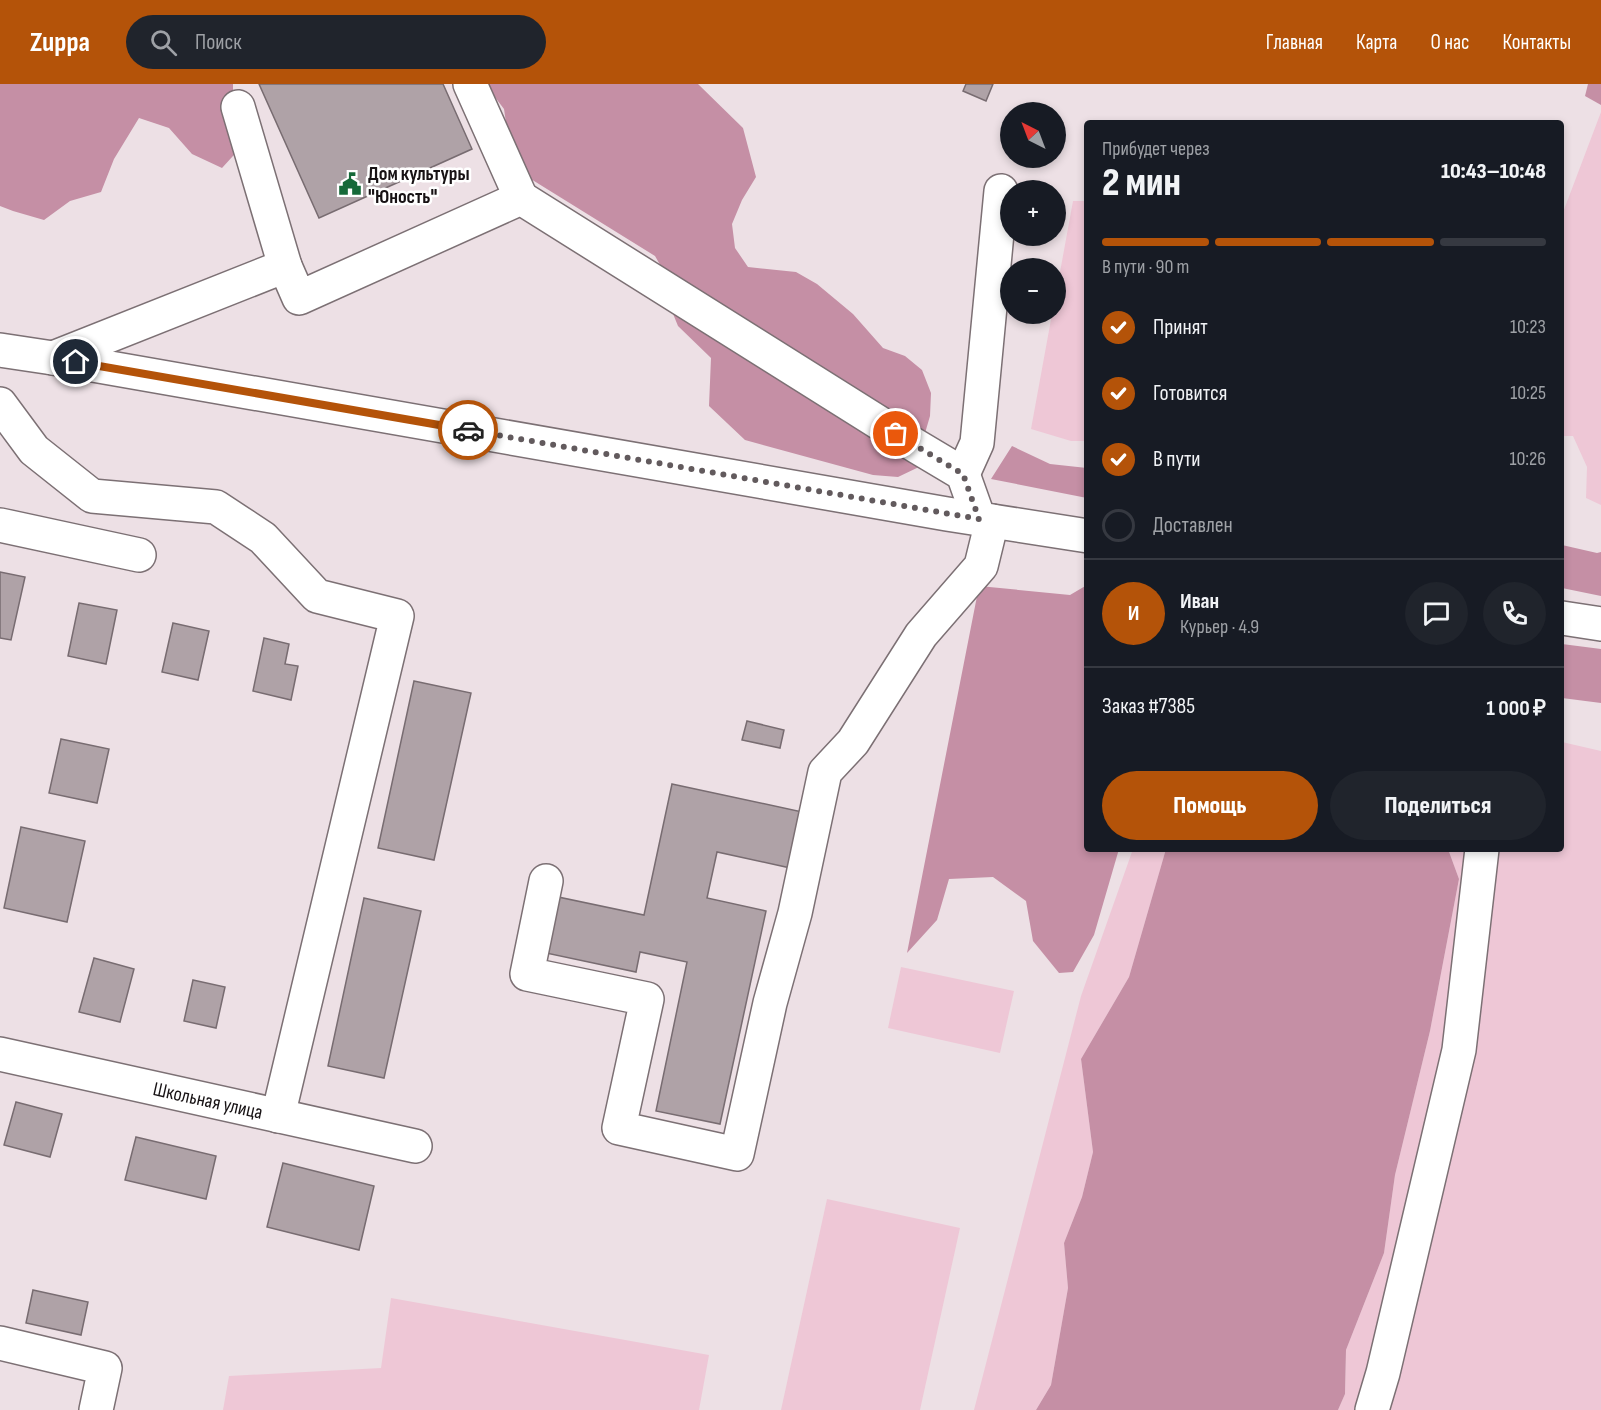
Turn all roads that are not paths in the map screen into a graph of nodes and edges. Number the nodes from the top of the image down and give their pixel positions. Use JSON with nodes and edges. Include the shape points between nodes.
{"nodes":[{"id":1,"x":470,"y":84,"type":"edge"},
{"id":2,"x":238,"y":107,"type":"dead end"},
{"id":3,"x":521,"y":198,"type":"junction"},
{"id":4,"x":1000,"y":202,"type":"edge"},
{"id":5,"x":285,"y":266,"type":"junction"},
{"id":6,"x":0,"y":350,"type":"edge"},
{"id":7,"x":52,"y":358,"type":"junction"},
{"id":8,"x":0,"y":404,"type":"edge"},
{"id":9,"x":963,"y":474,"type":"junction"},
{"id":10,"x":986,"y":520,"type":"junction"},
{"id":11,"x":0,"y":525,"type":"edge"},
{"id":12,"x":1084,"y":535,"type":"edge"},
{"id":13,"x":139,"y":555,"type":"dead end"},
{"id":14,"x":1564,"y":618,"type":"edge"},
{"id":15,"x":1601,"y":624,"type":"edge"},
{"id":16,"x":1482,"y":852,"type":"edge"},
{"id":17,"x":546,"y":881,"type":"dead end"},
{"id":18,"x":0,"y":1054,"type":"edge"},
{"id":19,"x":278,"y":1116,"type":"junction"},
{"id":20,"x":415,"y":1146,"type":"dead end"},
{"id":21,"x":0,"y":1343,"type":"edge"},
{"id":22,"x":96,"y":1410,"type":"edge"},
{"id":23,"x":1372,"y":1410,"type":"edge"}],
"edges":[{"from":1,"to":3,"type":"street"},
{"from":2,"to":5,"type":"street"},
{"from":3,"to":5,"type":"street","via":[[299,298]]},
{"from":3,"to":9,"type":"street"},
{"from":4,"to":9,"type":"street","via":[[977,443]]},
{"from":5,"to":7,"type":"street"},
{"from":6,"to":7,"type":"street"},
{"from":7,"to":10,"type":"street"},
{"from":8,"to":19,"type":"street","via":[[34,450],[92,496],[216,507],[263,538],[317,596],[397,616]]},
{"from":9,"to":10,"type":"street"},
{"from":10,"to":12,"type":"street"},
{"from":10,"to":17,"type":"street","via":[[981,566],[921,635],[853,742],[825,772],[737,1154],[619,1128],[646,999],[527,974]]},
{"from":11,"to":13,"type":"street"},
{"from":14,"to":15,"type":"street"},
{"from":16,"to":23,"type":"street","via":[[1459,1050]]},
{"from":18,"to":19,"type":"street","name":"Школьная улица"},
{"from":19,"to":20,"type":"street","name":"Школьная улица"},
{"from":21,"to":22,"type":"street","via":[[105,1368]]}]}
